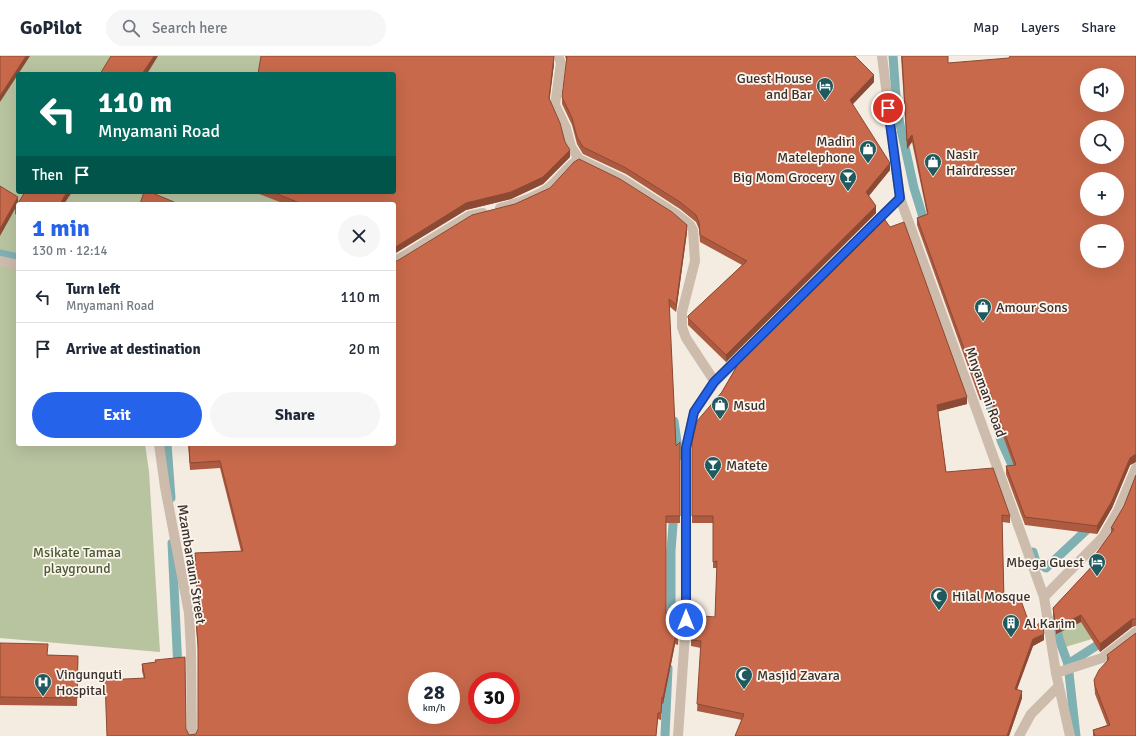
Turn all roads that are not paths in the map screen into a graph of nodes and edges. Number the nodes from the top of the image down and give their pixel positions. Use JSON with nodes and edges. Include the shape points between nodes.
{"nodes":[{"id":1,"x":558,"y":56,"type":"edge"},
{"id":2,"x":880,"y":58,"type":"edge"},
{"id":3,"x":579,"y":159,"type":"junction"},
{"id":4,"x":900,"y":198,"type":"junction"},
{"id":5,"x":0,"y":261,"type":"edge"},
{"id":6,"x":396,"y":261,"type":"edge"},
{"id":7,"x":16,"y":265,"type":"edge"},
{"id":8,"x":714,"y":382,"type":"junction"},
{"id":9,"x":159,"y":446,"type":"edge"},
{"id":10,"x":1136,"y":468,"type":"edge"},
{"id":11,"x":1044,"y":597,"type":"junction"},
{"id":12,"x":1136,"y":632,"type":"edge"},
{"id":13,"x":1056,"y":673,"type":"junction"},
{"id":14,"x":1059,"y":686,"type":"junction"},
{"id":15,"x":192,"y":736,"type":"edge"},
{"id":16,"x":678,"y":736,"type":"edge"},
{"id":17,"x":1019,"y":736,"type":"edge"},
{"id":18,"x":1070,"y":736,"type":"edge"}],
"edges":[{"from":1,"to":3,"type":"street","via":[[561,63],[555,105],[566,128],[571,148]]},
{"from":2,"to":4,"type":"street","name":"Mnyamani Road"},
{"from":3,"to":6,"type":"street","via":[[570,164],[547,189],[513,205],[469,216]]},
{"from":3,"to":8,"type":"street","via":[[623,180],[690,224],[693,230],[695,261],[682,312],[682,327],[686,338]]},
{"from":4,"to":8,"type":"street"},
{"from":4,"to":11,"type":"street","name":"Mnyamani Road"},
{"from":5,"to":7,"type":"street"},
{"from":8,"to":16,"type":"street","via":[[694,412],[686,448],[686,620]]},
{"from":9,"to":15,"type":"street","name":"Mzambarauni Street","via":[[189,613]]},
{"from":10,"to":11,"type":"street","via":[[1118,511],[1103,537]]},
{"from":11,"to":13,"type":"street","name":"Mnyamani Road"},
{"from":12,"to":13,"type":"street","via":[[1102,658]]},
{"from":13,"to":14,"type":"street","name":"Mnyamani Road"},
{"from":14,"to":17,"type":"street","via":[[1031,714]]},
{"from":14,"to":18,"type":"street","name":"Mnyamani Road"}]}
